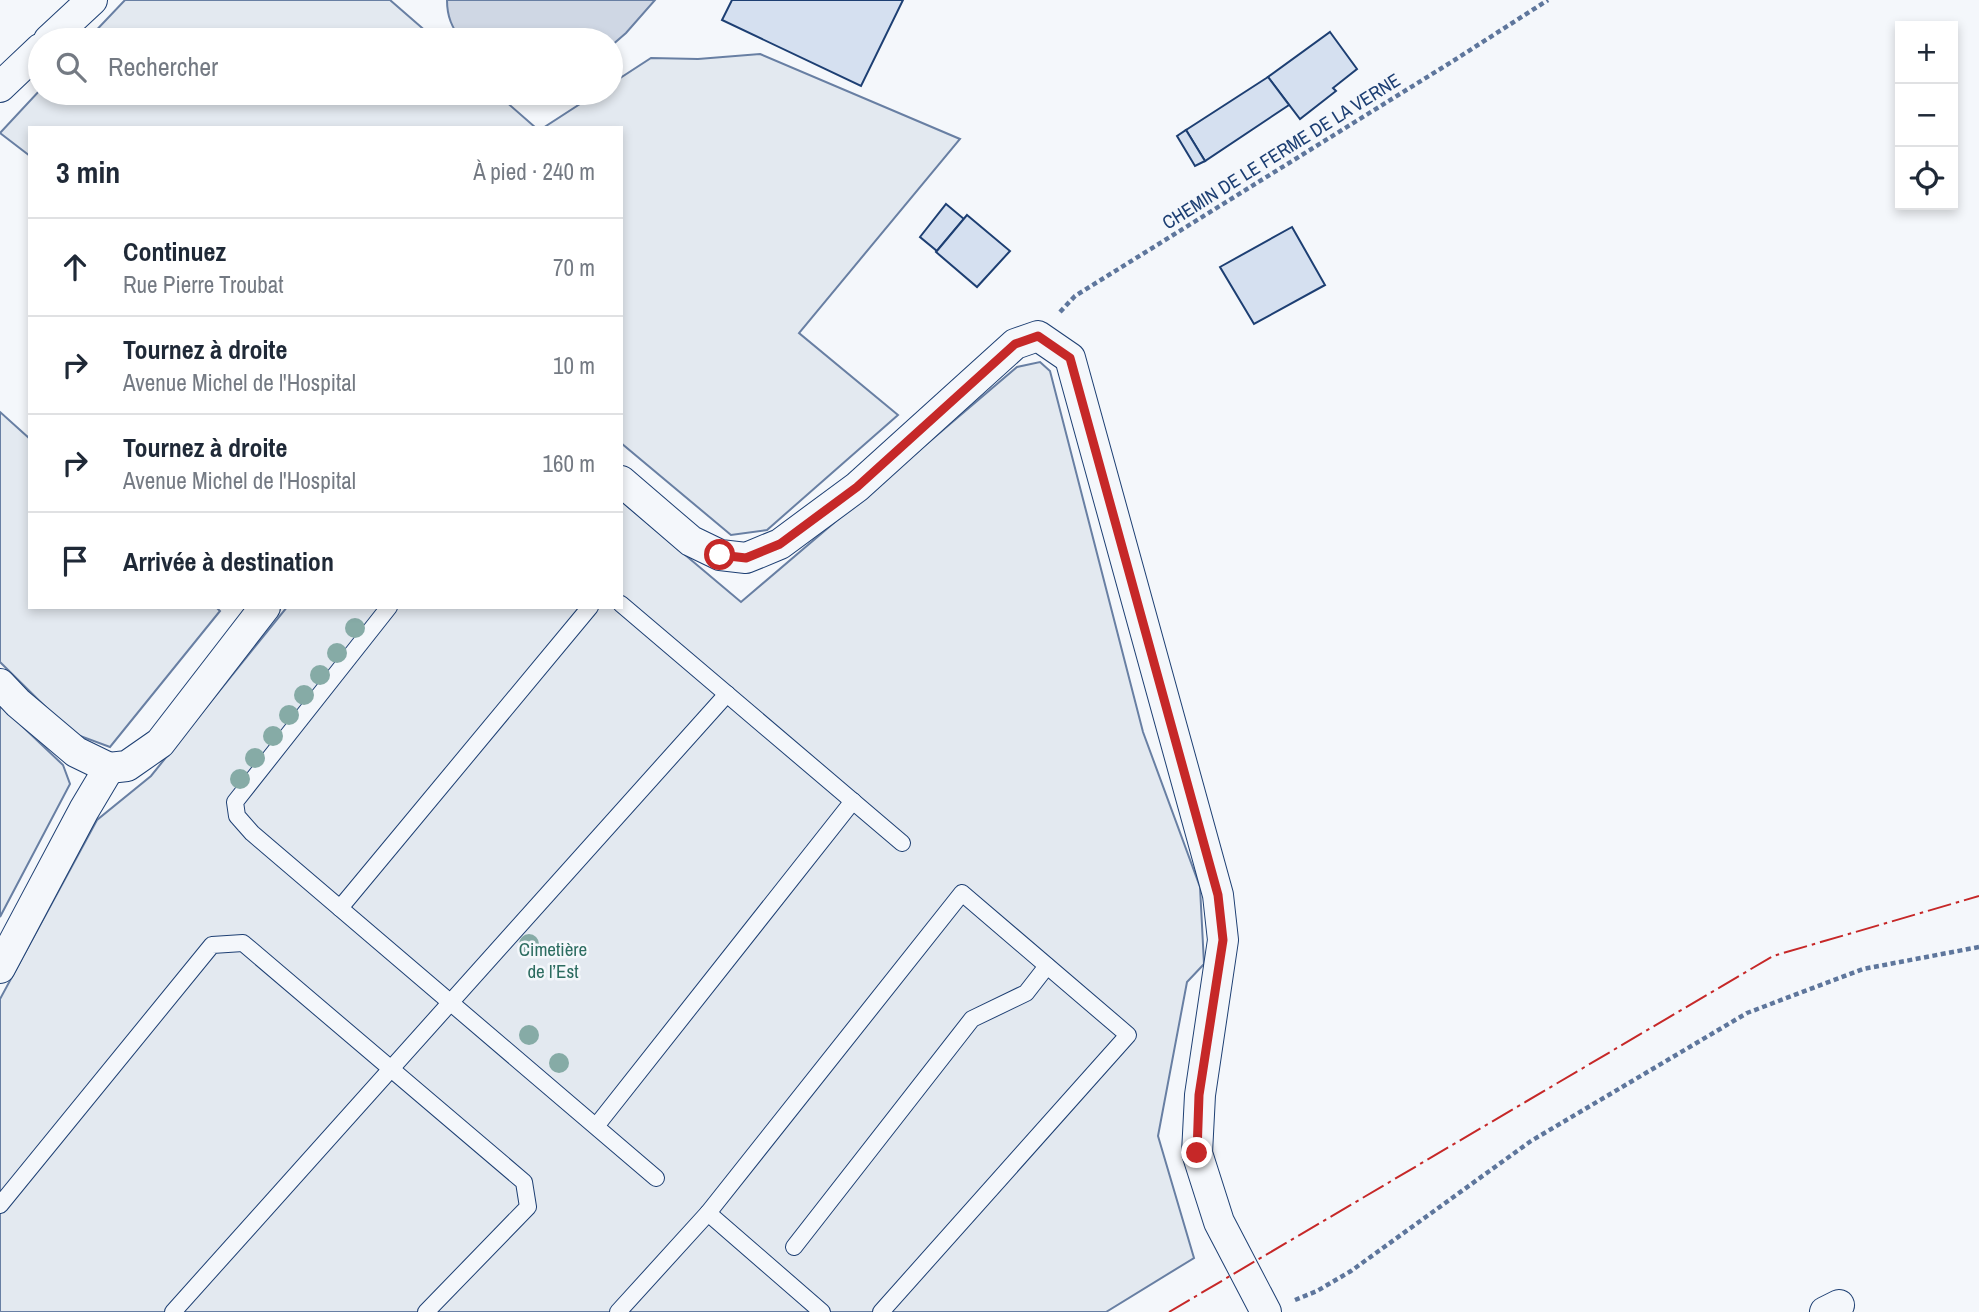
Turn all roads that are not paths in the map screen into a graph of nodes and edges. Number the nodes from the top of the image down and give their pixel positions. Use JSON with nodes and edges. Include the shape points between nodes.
{"nodes":[{"id":1,"x":92,"y":0,"type":"edge"},
{"id":2,"x":62,"y":28,"type":"edge"},
{"id":3,"x":28,"y":60,"type":"edge"},
{"id":4,"x":0,"y":87,"type":"edge"},
{"id":5,"x":623,"y":483,"type":"edge"},
{"id":6,"x":623,"y":606,"type":"edge"},
{"id":7,"x":263,"y":609,"type":"edge"},
{"id":8,"x":387,"y":609,"type":"edge"},
{"id":9,"x":588,"y":609,"type":"edge"},
{"id":10,"x":0,"y":684,"type":"edge"},
{"id":11,"x":727,"y":694,"type":"junction"},
{"id":12,"x":110,"y":768,"type":"junction"},
{"id":13,"x":852,"y":801,"type":"junction"},
{"id":14,"x":902,"y":843,"type":"dead end"},
{"id":15,"x":340,"y":908,"type":"junction"},
{"id":16,"x":1047,"y":966,"type":"junction"},
{"id":17,"x":0,"y":968,"type":"edge"},
{"id":18,"x":451,"y":1002,"type":"junction"},
{"id":19,"x":391,"y":1069,"type":"junction"},
{"id":20,"x":597,"y":1125,"type":"junction"},
{"id":21,"x":656,"y":1178,"type":"dead end"},
{"id":22,"x":0,"y":1205,"type":"edge"},
{"id":23,"x":708,"y":1213,"type":"junction"},
{"id":24,"x":794,"y":1247,"type":"dead end"},
{"id":25,"x":173,"y":1312,"type":"edge"},
{"id":26,"x":426,"y":1312,"type":"edge"},
{"id":27,"x":618,"y":1312,"type":"edge"},
{"id":28,"x":822,"y":1312,"type":"edge"},
{"id":29,"x":881,"y":1312,"type":"edge"},
{"id":30,"x":1266,"y":1312,"type":"edge"}],
"edges":[{"from":1,"to":2,"type":"street"},
{"from":3,"to":4,"type":"street"},
{"from":5,"to":30,"type":"street","via":[[691,541],[720,555],[746,558],[780,544],[857,487],[1015,344],[1038,336],[1070,358],[1218,895],[1223,940],[1199,1095],[1197,1153],[1219,1222]]},
{"from":6,"to":11,"type":"lane"},
{"from":7,"to":12,"type":"street","via":[[160,743],[127,766]]},
{"from":8,"to":15,"type":"lane","via":[[236,802],[237,816],[252,833]]},
{"from":9,"to":15,"type":"lane"},
{"from":10,"to":12,"type":"street","via":[[76,752]]},
{"from":11,"to":13,"type":"lane"},
{"from":11,"to":18,"type":"lane"},
{"from":12,"to":17,"type":"street"},
{"from":13,"to":14,"type":"lane"},
{"from":13,"to":20,"type":"lane"},
{"from":15,"to":18,"type":"lane"},
{"from":16,"to":23,"type":"lane","via":[[962,893]]},
{"from":16,"to":24,"type":"lane","via":[[1026,993],[972,1019]]},
{"from":16,"to":29,"type":"lane","via":[[1128,1035]]},
{"from":18,"to":19,"type":"lane"},
{"from":18,"to":20,"type":"lane"},
{"from":19,"to":22,"type":"lane","via":[[243,943],[212,945]]},
{"from":19,"to":25,"type":"lane"},
{"from":19,"to":26,"type":"lane","via":[[524,1182],[528,1207]]},
{"from":20,"to":21,"type":"lane"},
{"from":23,"to":27,"type":"lane"},
{"from":23,"to":28,"type":"lane"}]}
